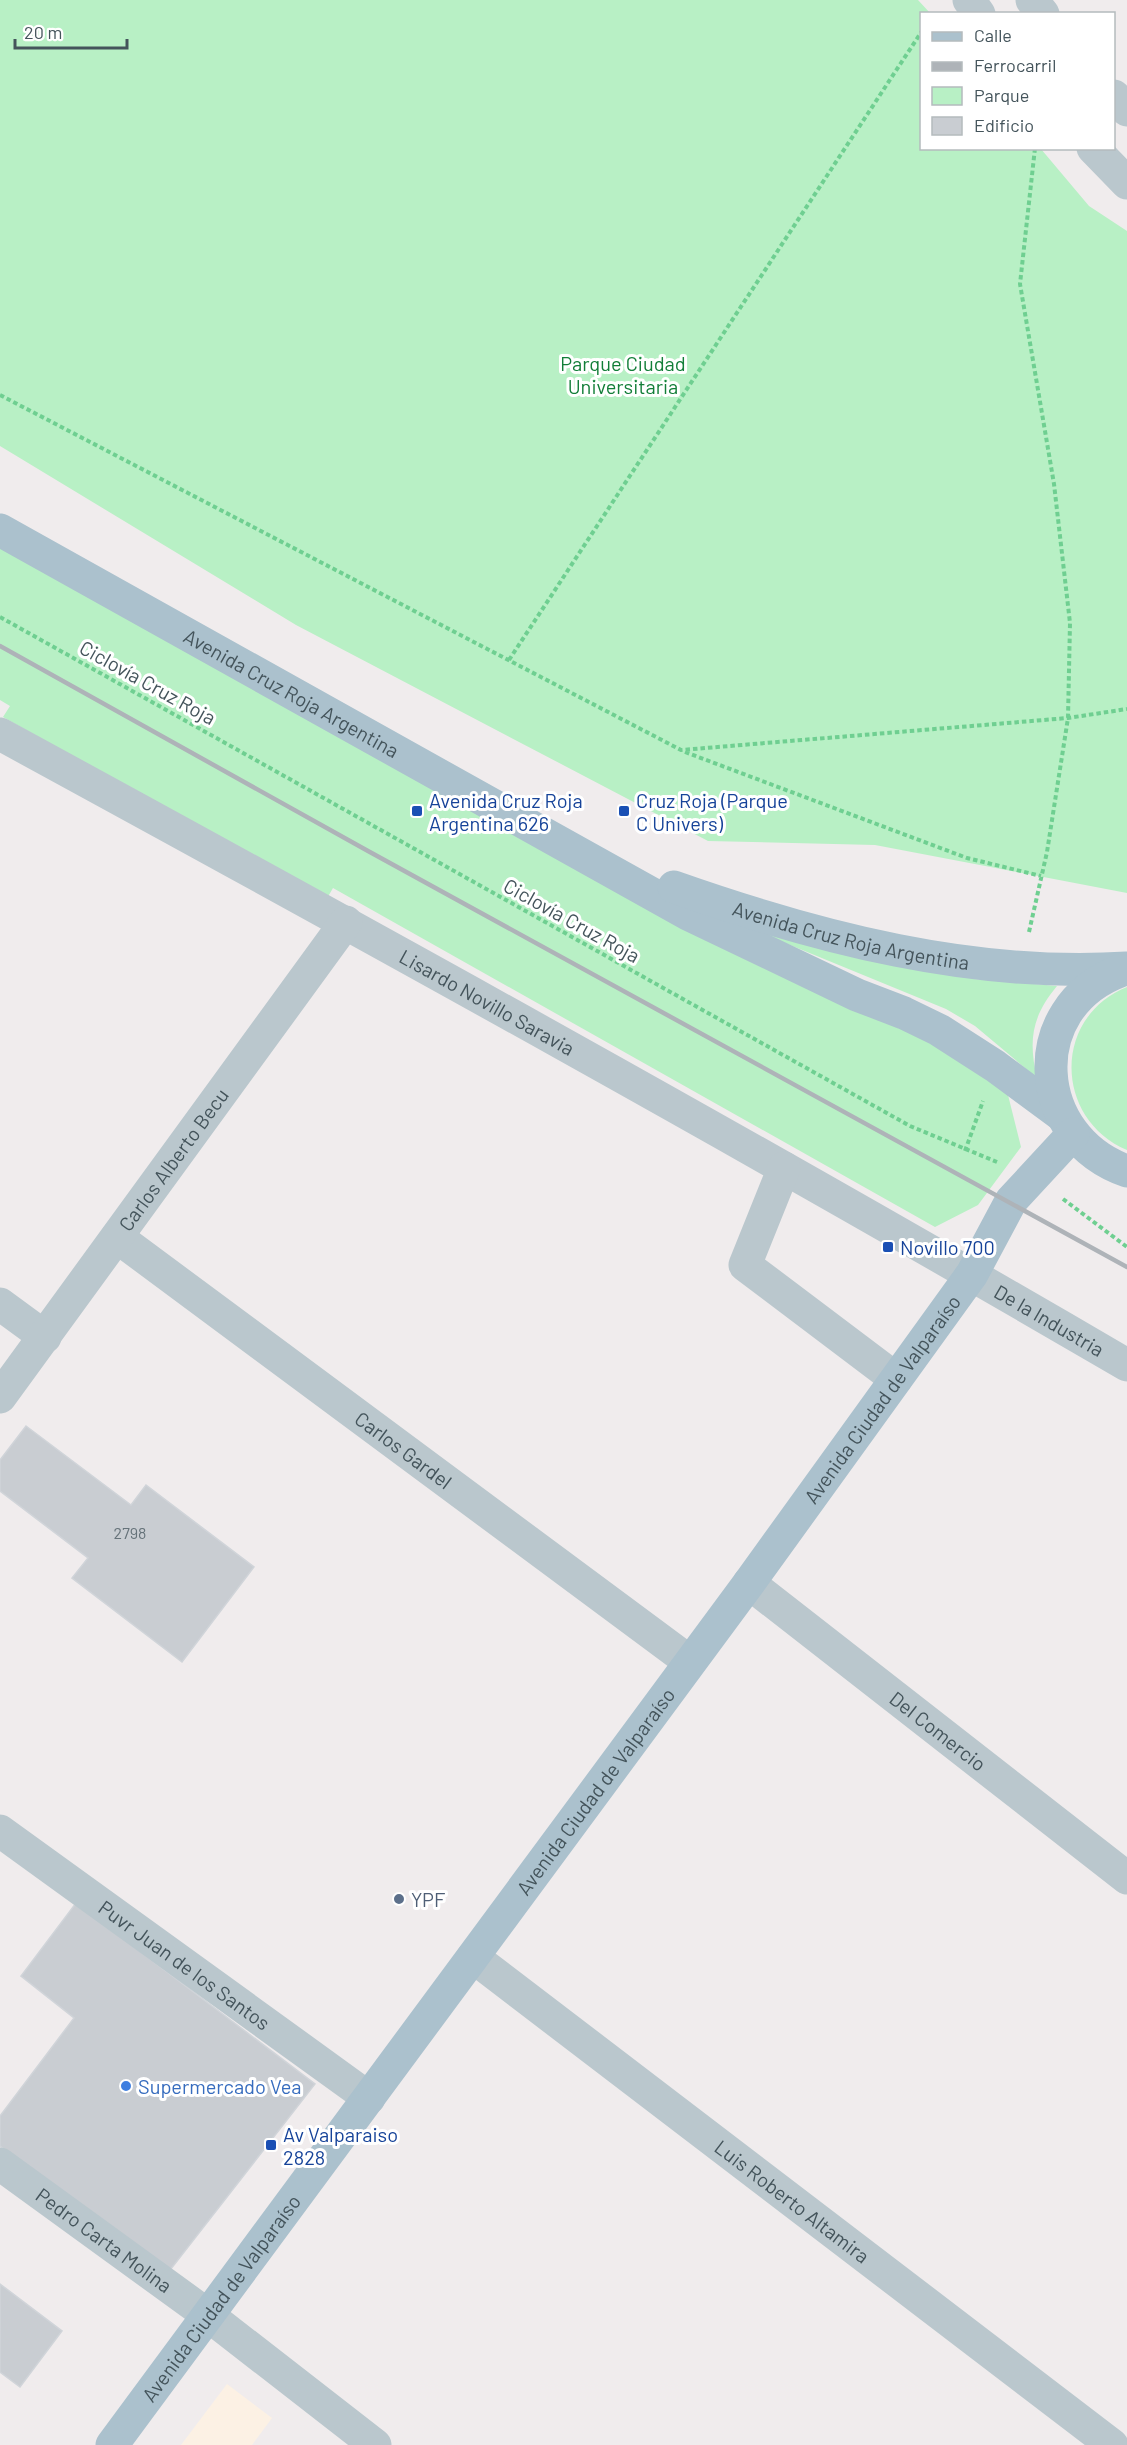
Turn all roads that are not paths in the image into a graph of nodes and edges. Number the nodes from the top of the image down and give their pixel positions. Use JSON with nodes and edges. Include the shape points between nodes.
{"nodes":[{"id":1,"x":1115,"y":98,"type":"edge"},
{"id":2,"x":1127,"y":110,"type":"edge"},
{"id":3,"x":1095,"y":150,"type":"edge"},
{"id":4,"x":1127,"y":183,"type":"edge"},
{"id":5,"x":0,"y":530,"type":"edge"},
{"id":6,"x":0,"y":734,"type":"edge"},
{"id":7,"x":585,"y":856,"type":"junction"},
{"id":8,"x":346,"y":922,"type":"junction"},
{"id":9,"x":1127,"y":969,"type":"edge"},
{"id":10,"x":1066,"y":1124,"type":"junction"},
{"id":11,"x":784,"y":1168,"type":"junction"},
{"id":12,"x":1127,"y":1171,"type":"edge"},
{"id":13,"x":117,"y":1237,"type":"junction"},
{"id":14,"x":972,"y":1274,"type":"junction"},
{"id":15,"x":0,"y":1304,"type":"edge"},
{"id":16,"x":45,"y":1336,"type":"junction"},
{"id":17,"x":1127,"y":1365,"type":"edge"},
{"id":18,"x":896,"y":1379,"type":"junction"},
{"id":19,"x":0,"y":1397,"type":"edge"},
{"id":20,"x":749,"y":1583,"type":"junction"},
{"id":21,"x":690,"y":1662,"type":"junction"},
{"id":22,"x":0,"y":1831,"type":"edge"},
{"id":23,"x":1127,"y":1878,"type":"edge"},
{"id":24,"x":473,"y":1957,"type":"junction"},
{"id":25,"x":369,"y":2098,"type":"junction"},
{"id":26,"x":0,"y":2164,"type":"edge"},
{"id":27,"x":209,"y":2316,"type":"junction"},
{"id":28,"x":112,"y":2445,"type":"edge"},
{"id":29,"x":375,"y":2445,"type":"edge"},
{"id":30,"x":1112,"y":2445,"type":"edge"}],
"edges":[{"from":1,"to":2,"type":"street"},
{"from":3,"to":4,"type":"street"},
{"from":5,"to":7,"type":"main road","name":"Avenida Cruz Roja Argentina"},
{"from":6,"to":8,"type":"street","name":"Lisardo Novillo Saravia"},
{"from":7,"to":9,"type":"main road","name":"Avenida Cruz Roja Argentina","via":[[748,913],[862,943],[976,964],[1084,971]]},
{"from":7,"to":10,"type":"main road","name":"Avenida Cruz Roja Argentina","via":[[688,914],[939,1030],[995,1066]]},
{"from":8,"to":11,"type":"street","name":"Lisardo Novillo Saravia"},
{"from":8,"to":13,"type":"street","name":"Carlos Alberto Becu"},
{"from":9,"to":10,"type":"main road","via":[[1106,976],[1088,989],[1060,1025],[1050,1069],[1053,1093]]},
{"from":10,"to":12,"type":"main road","name":"Avenida Cruz Roja Argentina","via":[[1090,1152]]},
{"from":10,"to":14,"type":"main road","name":"Avenida Ciudad de Valparaíso","via":[[1034,1176],[1011,1202]]},
{"from":11,"to":14,"type":"street","name":"Lisardo Novillo Saravia"},
{"from":11,"to":18,"type":"street","via":[[745,1265]]},
{"from":13,"to":16,"type":"street","name":"Carlos Alberto Becu"},
{"from":13,"to":21,"type":"street","name":"Carlos Gardel"},
{"from":14,"to":17,"type":"street","name":"De la Industria"},
{"from":14,"to":18,"type":"main road","name":"Avenida Ciudad de Valparaíso"},
{"from":15,"to":16,"type":"street"},
{"from":16,"to":19,"type":"street","name":"Carlos Alberto Becu"},
{"from":18,"to":20,"type":"main road","name":"Avenida Ciudad de Valparaíso"},
{"from":20,"to":21,"type":"main road","name":"Avenida Ciudad de Valparaíso"},
{"from":20,"to":23,"type":"street","name":"Del Comercio"},
{"from":21,"to":24,"type":"main road","name":"Avenida Ciudad de Valparaíso"},
{"from":22,"to":25,"type":"street","name":"Puvr Juan de los Santos"},
{"from":24,"to":25,"type":"main road","name":"Avenida Ciudad de Valparaíso"},
{"from":24,"to":30,"type":"street","name":"Luis Roberto Altamira"},
{"from":25,"to":27,"type":"main road","name":"Avenida Ciudad de Valparaíso"},
{"from":26,"to":27,"type":"street","name":"Pedro Carta Molina"},
{"from":27,"to":28,"type":"main road","name":"Avenida Ciudad de Valparaíso"},
{"from":27,"to":29,"type":"street","name":"Pedro Carta Molina"}]}
